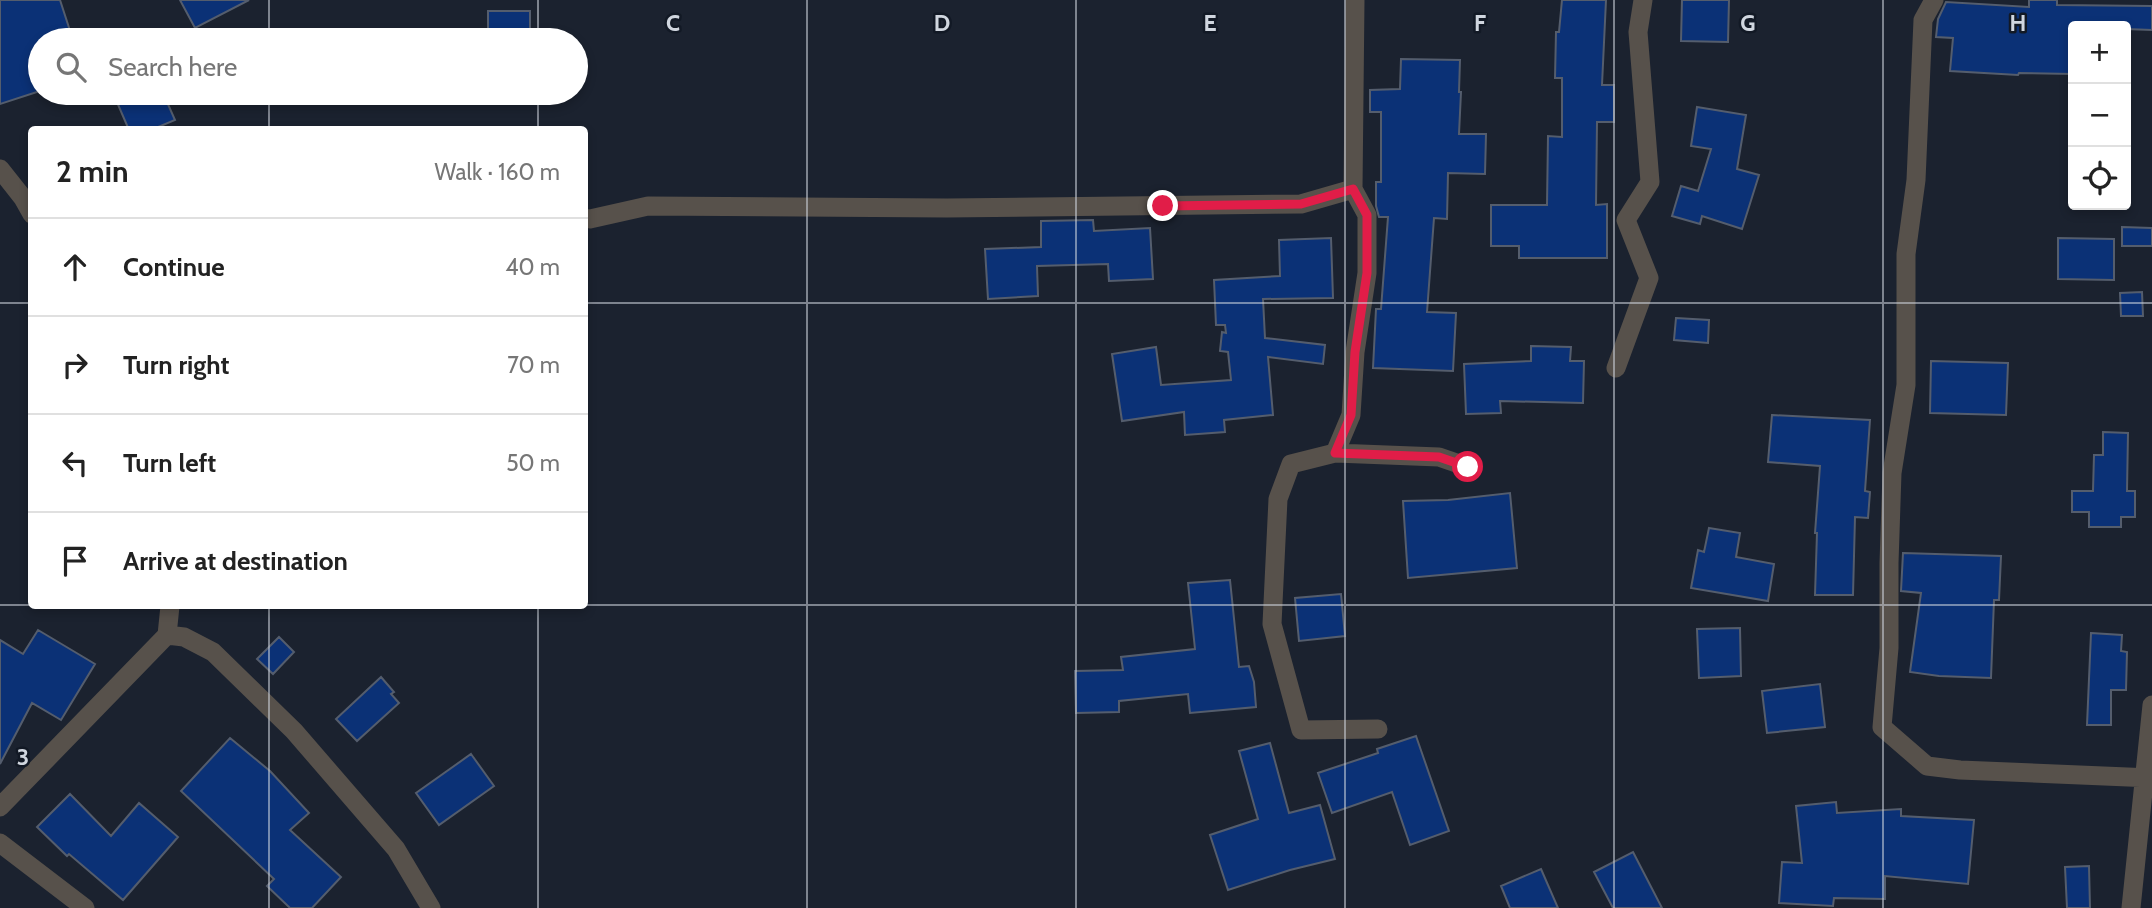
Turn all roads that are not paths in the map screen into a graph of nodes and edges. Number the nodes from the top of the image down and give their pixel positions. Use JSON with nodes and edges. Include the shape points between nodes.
{"nodes":[{"id":1,"x":1355,"y":0,"type":"edge"},
{"id":2,"x":1643,"y":0,"type":"edge"},
{"id":3,"x":1922,"y":0,"type":"edge"},
{"id":4,"x":1934,"y":0,"type":"edge"},
{"id":5,"x":1923,"y":20,"type":"junction"},
{"id":6,"x":0,"y":169,"type":"edge"},
{"id":7,"x":1353,"y":189,"type":"junction"},
{"id":8,"x":28,"y":207,"type":"edge"},
{"id":9,"x":588,"y":219,"type":"edge"},
{"id":10,"x":1616,"y":368,"type":"dead end"},
{"id":11,"x":1335,"y":453,"type":"junction"},
{"id":12,"x":1468,"y":467,"type":"dead end"},
{"id":13,"x":170,"y":609,"type":"edge"},
{"id":14,"x":167,"y":635,"type":"junction"},
{"id":15,"x":2152,"y":705,"type":"edge"},
{"id":16,"x":1378,"y":729,"type":"dead end"},
{"id":17,"x":2149,"y":777,"type":"edge"},
{"id":18,"x":0,"y":807,"type":"edge"},
{"id":19,"x":0,"y":843,"type":"edge"},
{"id":20,"x":85,"y":908,"type":"edge"},
{"id":21,"x":431,"y":908,"type":"edge"},
{"id":22,"x":2131,"y":908,"type":"edge"}],
"edges":[{"from":1,"to":7,"type":"street"},
{"from":2,"to":10,"type":"street","via":[[1638,32],[1650,182],[1626,220],[1649,278]]},
{"from":3,"to":5,"type":"street"},
{"from":4,"to":5,"type":"street"},
{"from":5,"to":17,"type":"street","via":[[1916,180],[1906,254],[1906,385],[1892,473],[1889,648],[1882,727],[1927,766]]},
{"from":6,"to":8,"type":"street"},
{"from":7,"to":9,"type":"street","via":[[1301,204],[648,206]]},
{"from":7,"to":11,"type":"street","via":[[1367,215],[1367,273],[1351,415]]},
{"from":11,"to":12,"type":"street","via":[[1439,457]]},
{"from":11,"to":16,"type":"street","via":[[1291,464],[1278,499],[1272,624],[1301,730]]},
{"from":13,"to":14,"type":"street"},
{"from":14,"to":18,"type":"street"},
{"from":14,"to":21,"type":"street","via":[[184,637],[213,652],[294,731],[396,849]]},
{"from":15,"to":17,"type":"street"},
{"from":17,"to":22,"type":"street"},
{"from":19,"to":20,"type":"street"}]}
